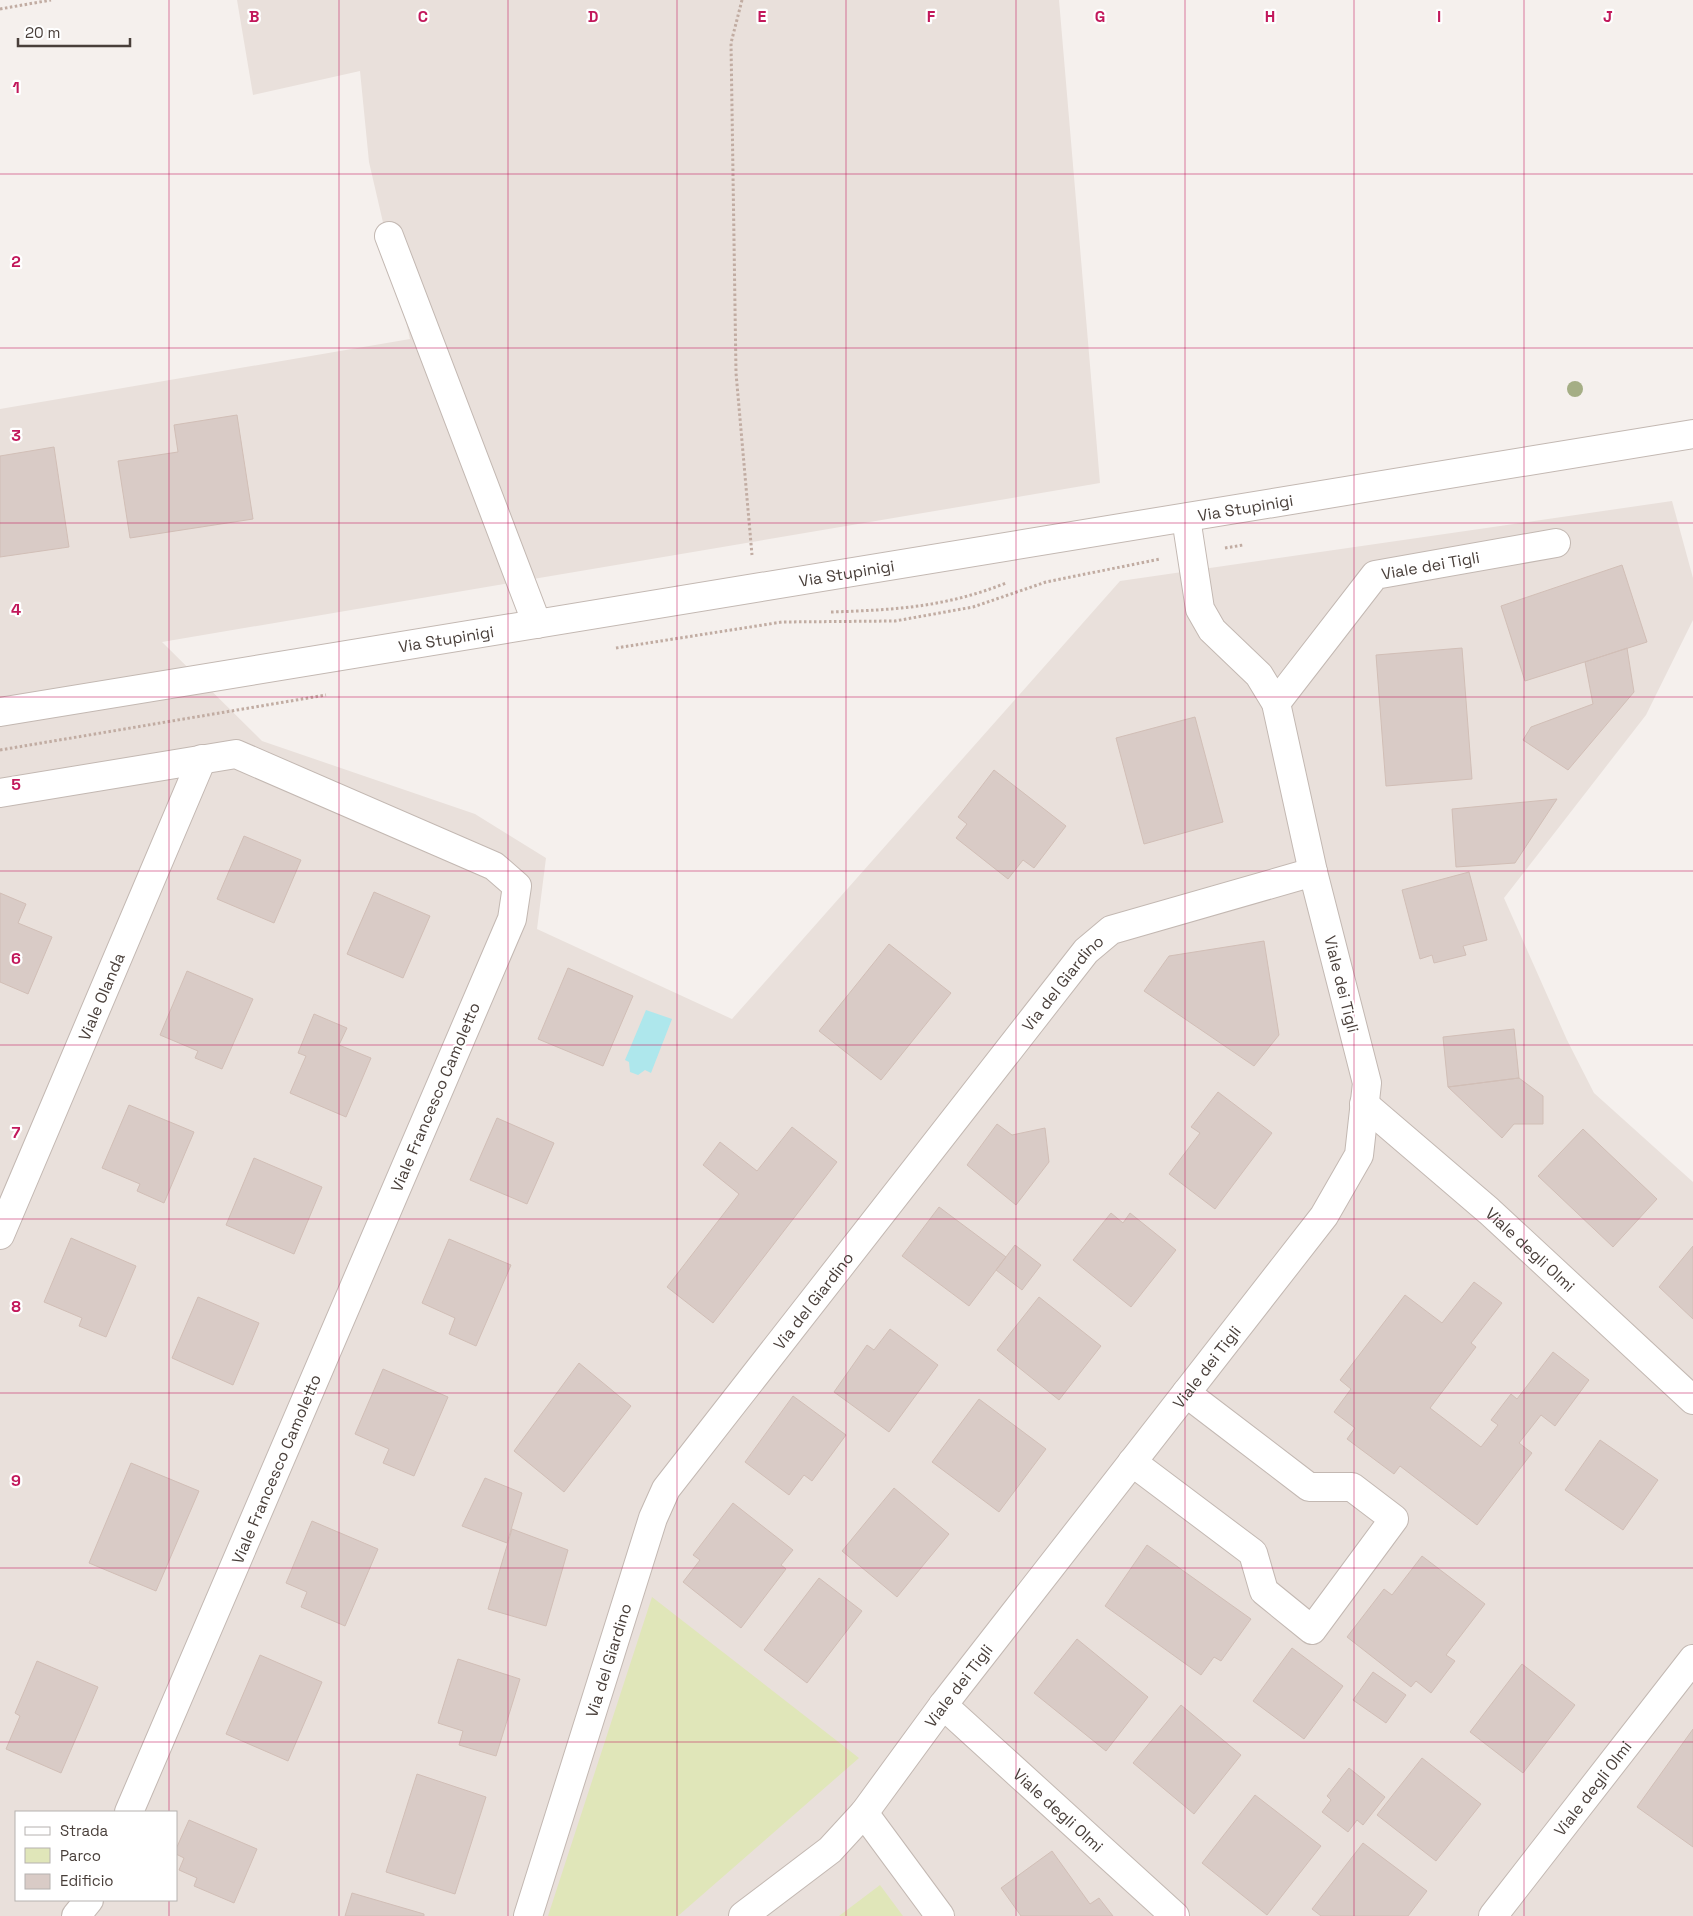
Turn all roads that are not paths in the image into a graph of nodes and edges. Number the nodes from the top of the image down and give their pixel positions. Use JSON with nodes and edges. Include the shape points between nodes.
{"nodes":[{"id":1,"x":389,"y":236,"type":"dead end"},
{"id":2,"x":1693,"y":434,"type":"edge"},
{"id":3,"x":1186,"y":518,"type":"junction"},
{"id":4,"x":1556,"y":543,"type":"dead end"},
{"id":5,"x":537,"y":624,"type":"junction"},
{"id":6,"x":1276,"y":703,"type":"junction"},
{"id":7,"x":0,"y":712,"type":"edge"},
{"id":8,"x":202,"y":759,"type":"junction"},
{"id":9,"x":0,"y":793,"type":"edge"},
{"id":10,"x":1313,"y":872,"type":"junction"},
{"id":11,"x":1364,"y":1104,"type":"junction"},
{"id":12,"x":0,"y":1235,"type":"edge"},
{"id":13,"x":1186,"y":1393,"type":"junction"},
{"id":14,"x":1693,"y":1400,"type":"edge"},
{"id":15,"x":1132,"y":1462,"type":"junction"},
{"id":16,"x":1693,"y":1659,"type":"edge"},
{"id":17,"x":943,"y":1705,"type":"junction"},
{"id":18,"x":129,"y":1811,"type":"edge"},
{"id":19,"x":864,"y":1813,"type":"junction"},
{"id":20,"x":88,"y":1901,"type":"edge"},
{"id":21,"x":748,"y":1915,"type":"edge"},
{"id":22,"x":76,"y":1916,"type":"edge"},
{"id":23,"x":528,"y":1916,"type":"edge"},
{"id":24,"x":940,"y":1916,"type":"edge"},
{"id":25,"x":1175,"y":1916,"type":"edge"},
{"id":26,"x":1493,"y":1916,"type":"edge"}],
"edges":[{"from":1,"to":5,"type":"street"},
{"from":2,"to":3,"type":"street","name":"Via Stupinigi"},
{"from":3,"to":5,"type":"street","name":"Via Stupinigi"},
{"from":3,"to":6,"type":"street","name":"Viale dei Tigli","via":[[1200,609],[1212,630],[1259,675]]},
{"from":4,"to":6,"type":"street","name":"Viale dei Tigli","via":[[1375,575]]},
{"from":5,"to":7,"type":"street","name":"Via Stupinigi"},
{"from":6,"to":10,"type":"street","name":"Viale dei Tigli"},
{"from":8,"to":9,"type":"street","name":"Viale Francesco Camoletto"},
{"from":8,"to":12,"type":"street","name":"Viale Olanda"},
{"from":8,"to":18,"type":"street","name":"Viale Francesco Camoletto","via":[[236,754],[494,866],[517,886],[512,919]]},
{"from":10,"to":11,"type":"street","name":"Viale dei Tigli","via":[[1367,1083]]},
{"from":10,"to":23,"type":"street","name":"Via del Giardino","via":[[1111,930],[1086,951],[666,1490],[653,1518]]},
{"from":11,"to":13,"type":"street","name":"Viale dei Tigli","via":[[1359,1155],[1324,1216]]},
{"from":11,"to":14,"type":"street","name":"Viale degli Olmi","via":[[1489,1211]]},
{"from":13,"to":15,"type":"street","name":"Viale dei Tigli"},
{"from":13,"to":15,"type":"street","via":[[1309,1487],[1352,1487],[1394,1519],[1312,1630],[1264,1591],[1253,1553]]},
{"from":15,"to":17,"type":"street","name":"Viale dei Tigli"},
{"from":16,"to":26,"type":"street","name":"Viale degli Olmi"},
{"from":17,"to":19,"type":"street","name":"Viale dei Tigli"},
{"from":17,"to":25,"type":"street","name":"Viale degli Olmi"},
{"from":19,"to":21,"type":"street","name":"Viale dei Tigli","via":[[830,1850]]},
{"from":19,"to":24,"type":"street"},
{"from":20,"to":22,"type":"street"}]}
